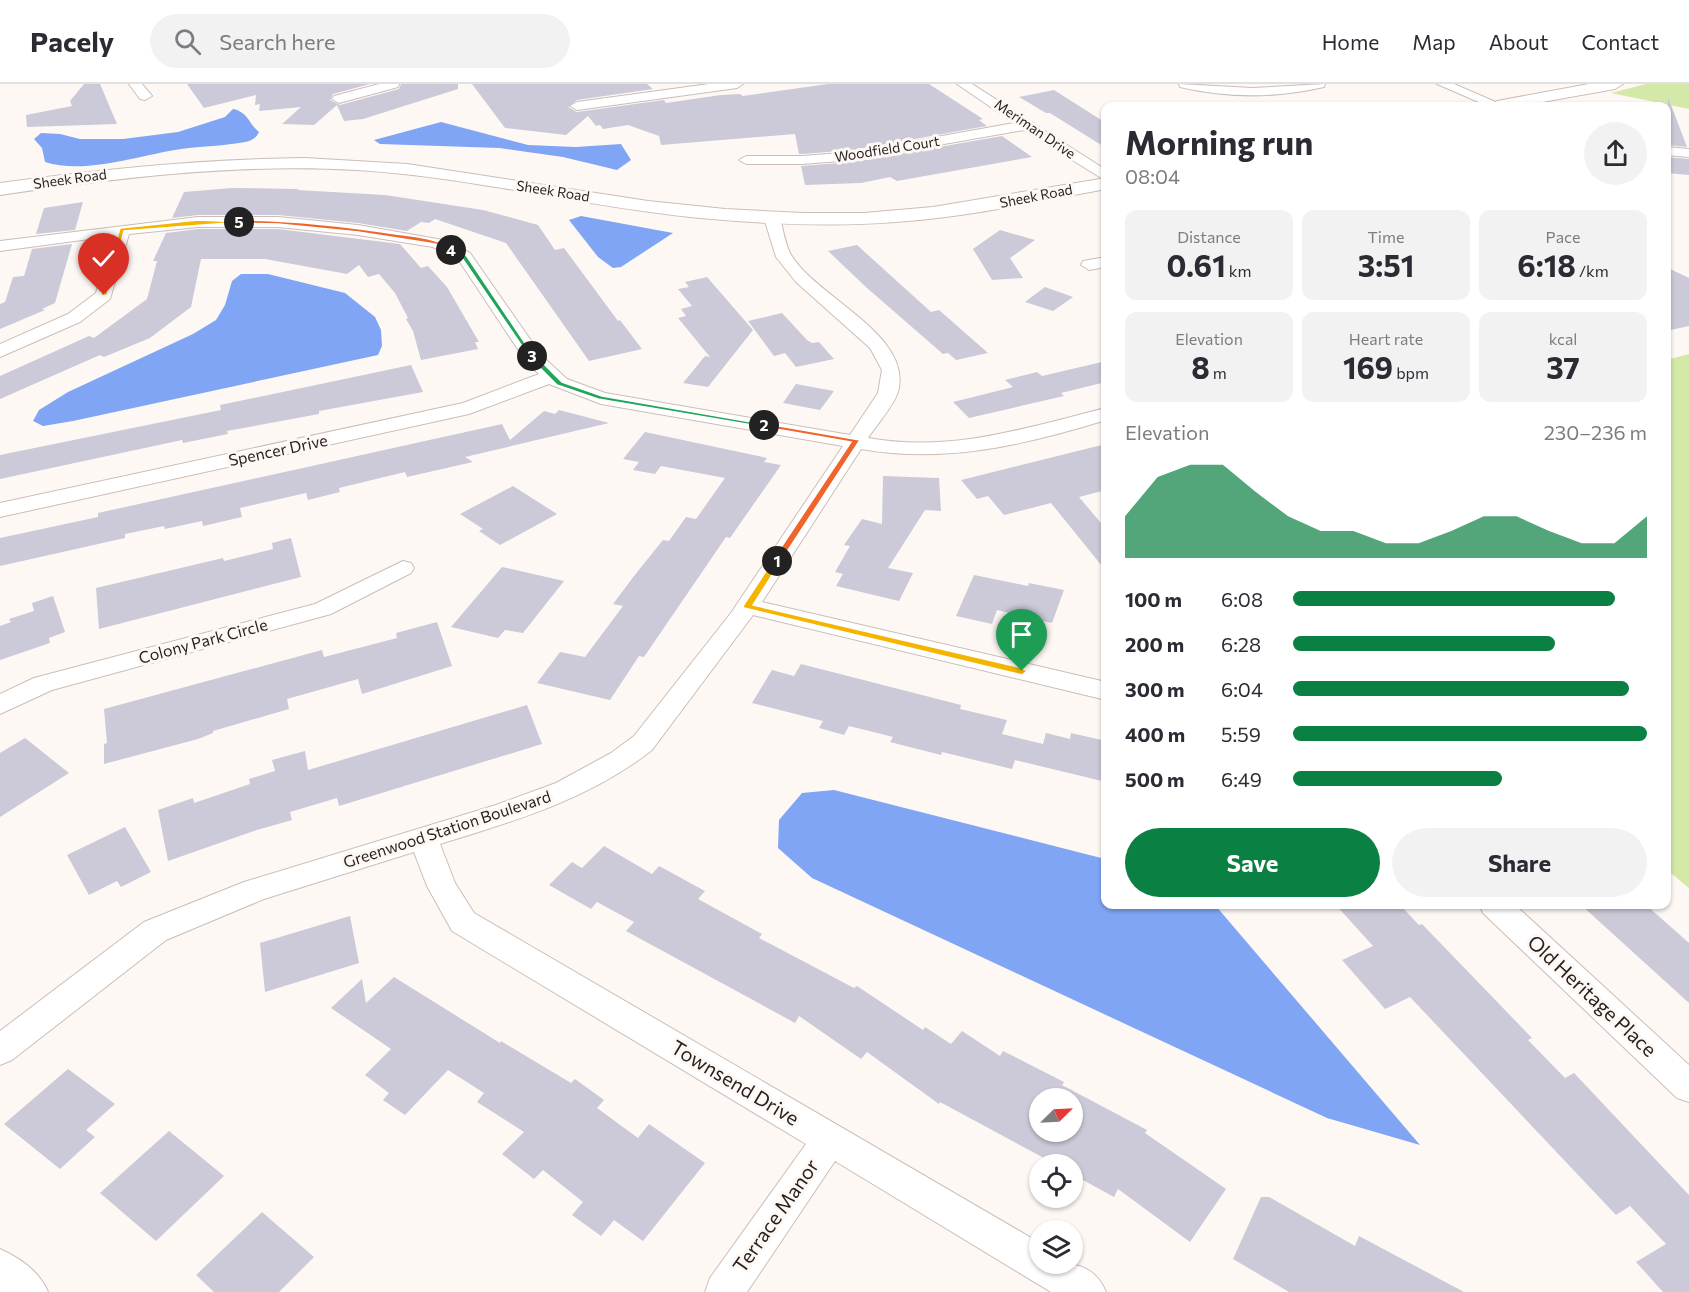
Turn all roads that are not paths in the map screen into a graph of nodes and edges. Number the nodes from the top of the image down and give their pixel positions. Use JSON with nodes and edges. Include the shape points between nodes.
{"nodes":[{"id":1,"x":135,"y":84,"type":"edge"},
{"id":2,"x":393,"y":84,"type":"edge"},
{"id":3,"x":737,"y":84,"type":"edge"},
{"id":4,"x":963,"y":84,"type":"edge"},
{"id":5,"x":1185,"y":84,"type":"edge"},
{"id":6,"x":1319,"y":84,"type":"edge"},
{"id":7,"x":1443,"y":84,"type":"edge"},
{"id":8,"x":1615,"y":84,"type":"edge"},
{"id":9,"x":145,"y":96,"type":"dead end"},
{"id":10,"x":339,"y":99,"type":"dead end"},
{"id":11,"x":1493,"y":102,"type":"edge"},
{"id":12,"x":1524,"y":102,"type":"edge"},
{"id":13,"x":577,"y":106,"type":"dead end"},
{"id":14,"x":1028,"y":125,"type":"junction"},
{"id":15,"x":1671,"y":151,"type":"edge"},
{"id":16,"x":1689,"y":153,"type":"edge"},
{"id":17,"x":746,"y":160,"type":"dead end"},
{"id":18,"x":1101,"y":174,"type":"edge"},
{"id":19,"x":1101,"y":184,"type":"edge"},
{"id":20,"x":0,"y":189,"type":"edge"},
{"id":21,"x":772,"y":218,"type":"junction"},
{"id":22,"x":122,"y":230,"type":"junction"},
{"id":23,"x":0,"y":246,"type":"edge"},
{"id":24,"x":0,"y":351,"type":"edge"},
{"id":25,"x":552,"y":376,"type":"junction"},
{"id":26,"x":1101,"y":415,"type":"edge"},
{"id":27,"x":856,"y":440,"type":"junction"},
{"id":28,"x":0,"y":510,"type":"edge"},
{"id":29,"x":403,"y":568,"type":"dead end"},
{"id":30,"x":747,"y":606,"type":"junction"},
{"id":31,"x":1101,"y":685,"type":"edge"},
{"id":32,"x":0,"y":705,"type":"edge"},
{"id":33,"x":423,"y":838,"type":"junction"},
{"id":34,"x":1499,"y":909,"type":"edge"},
{"id":35,"x":0,"y":1050,"type":"edge"},
{"id":36,"x":1689,"y":1087,"type":"edge"},
{"id":37,"x":829,"y":1140,"type":"junction"},
{"id":38,"x":0,"y":1268,"type":"edge"},
{"id":39,"x":28,"y":1292,"type":"edge"},
{"id":40,"x":724,"y":1292,"type":"edge"},
{"id":41,"x":1088,"y":1292,"type":"edge"}],
"edges":[{"from":1,"to":9,"type":"street"},
{"from":2,"to":10,"type":"street"},
{"from":3,"to":13,"type":"street"},
{"from":4,"to":14,"type":"street","name":"Meriman Drive"},
{"from":5,"to":6,"type":"street","via":[[1249,92]]},
{"from":7,"to":11,"type":"street"},
{"from":8,"to":12,"type":"street"},
{"from":14,"to":17,"type":"street","name":"Woodfield Court","via":[[853,156]]},
{"from":14,"to":18,"type":"street","name":"Meriman Drive"},
{"from":15,"to":16,"type":"street"},
{"from":19,"to":21,"type":"street","name":"Sheek Road","via":[[938,212],[861,218]]},
{"from":20,"to":21,"type":"street","name":"Sheek Road","via":[[174,167],[334,165],[408,169],[625,203]]},
{"from":21,"to":27,"type":"street","name":"Greenwood Station Boulevard","via":[[782,254],[802,278],[878,345],[891,370],[888,393]]},
{"from":22,"to":23,"type":"street"},
{"from":22,"to":24,"type":"street","via":[[104,295],[74,318]]},
{"from":22,"to":25,"type":"street","via":[[198,222],[278,222],[437,243],[464,256],[534,359]]},
{"from":25,"to":27,"type":"street","via":[[560,383],[601,398]]},
{"from":25,"to":28,"type":"street","name":"Spencer Drive","via":[[469,408]]},
{"from":26,"to":27,"type":"street","via":[[1023,438],[953,449],[896,449]]},
{"from":27,"to":30,"type":"street","name":"Greenwood Station Boulevard"},
{"from":29,"to":32,"type":"street","name":"Colony Park Circle","via":[[323,609],[42,684]]},
{"from":30,"to":31,"type":"street"},
{"from":30,"to":33,"type":"street","name":"Greenwood Station Boulevard","via":[[643,743],[621,760],[566,790]]},
{"from":33,"to":35,"type":"street","name":"Greenwood Station Boulevard","via":[[255,890],[155,931]]},
{"from":33,"to":37,"type":"street","name":"Townsend Drive","via":[[442,886],[463,922]]},
{"from":34,"to":36,"type":"street","name":"Old Heritage Place"},
{"from":37,"to":40,"type":"street","name":"Terrace Manor"},
{"from":37,"to":41,"type":"street","name":"Townsend Drive"},
{"from":38,"to":39,"type":"street"}]}
